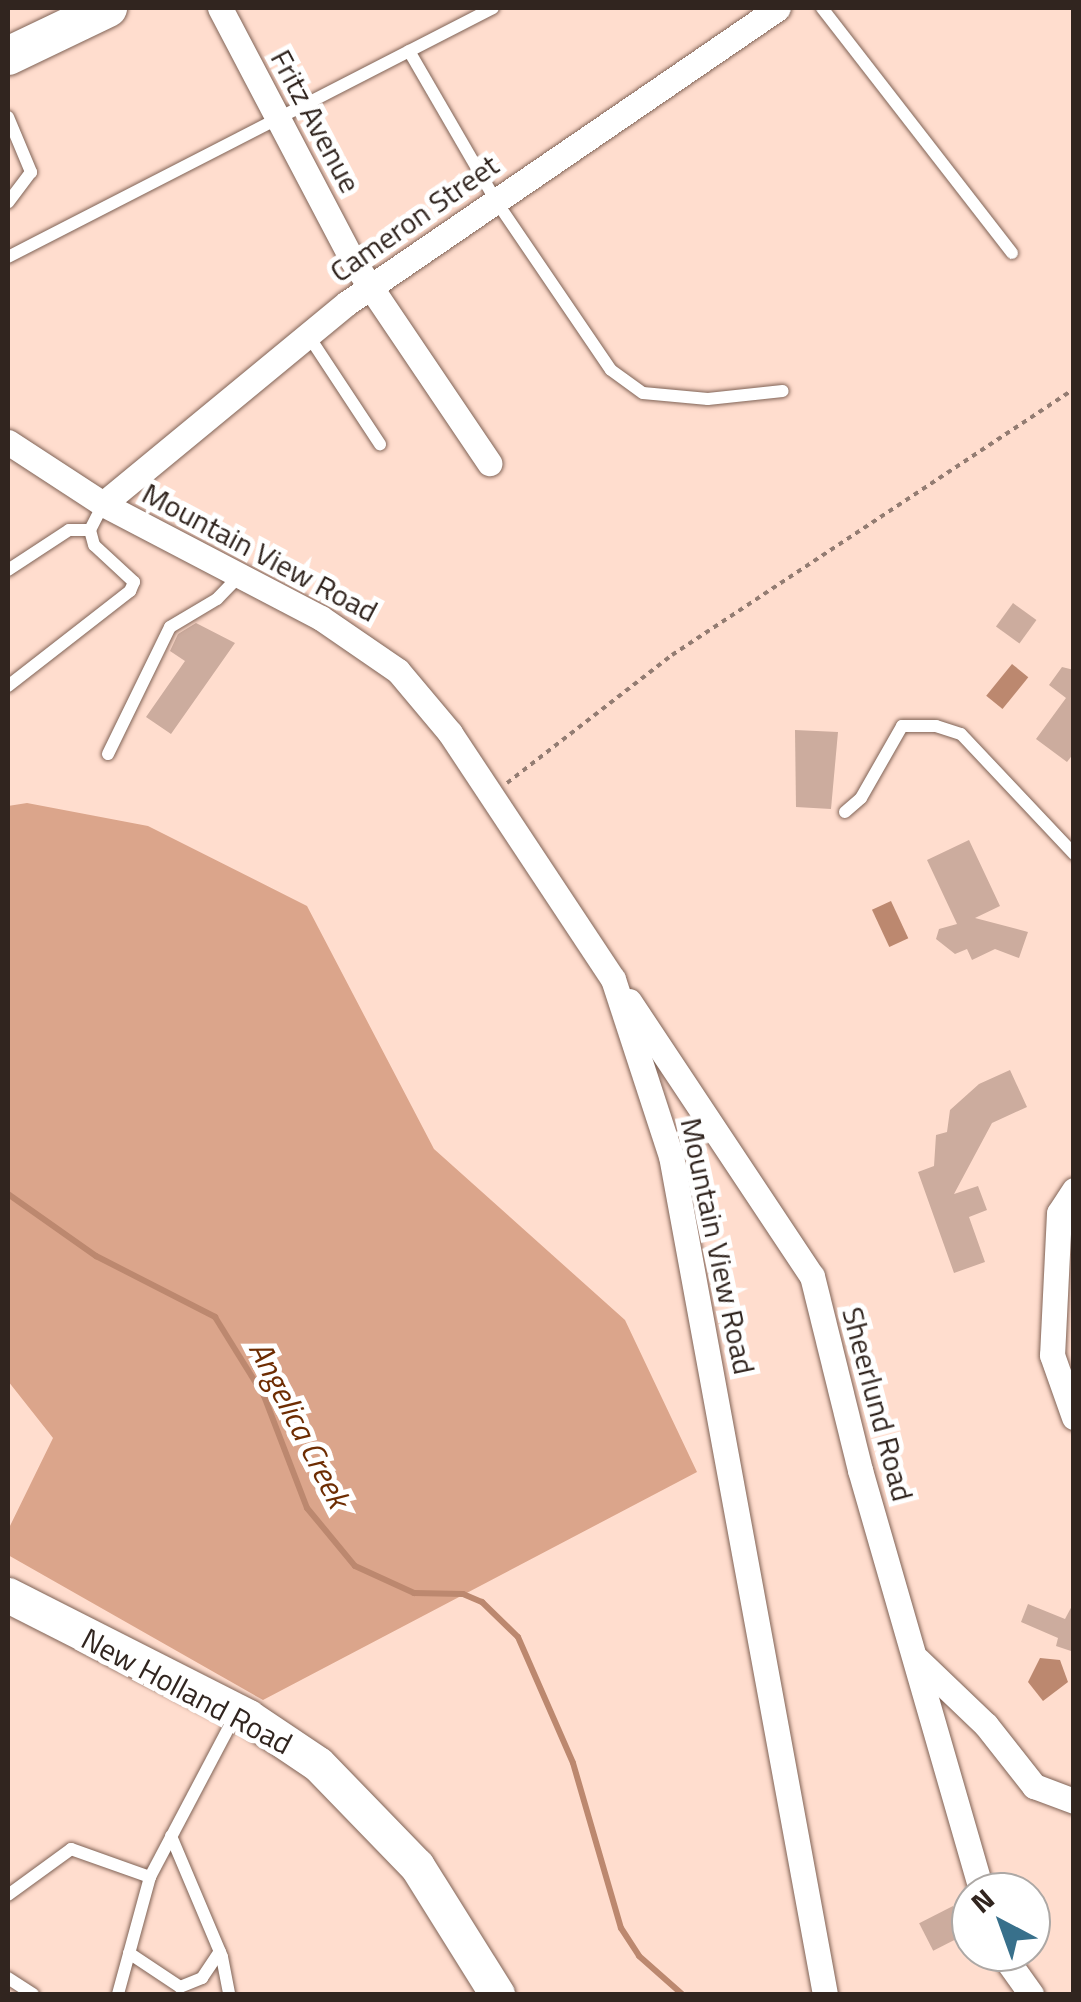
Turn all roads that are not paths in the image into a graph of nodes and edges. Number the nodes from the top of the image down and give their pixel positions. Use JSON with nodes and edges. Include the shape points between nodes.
{"nodes":[{"id":1,"x":108,"y":8,"type":"edge"},
{"id":2,"x":220,"y":8,"type":"edge"},
{"id":3,"x":493,"y":8,"type":"edge"},
{"id":4,"x":778,"y":8,"type":"edge"},
{"id":5,"x":822,"y":8,"type":"edge"},
{"id":6,"x":409,"y":51,"type":"junction"},
{"id":7,"x":8,"y":56,"type":"edge"},
{"id":8,"x":8,"y":117,"type":"edge"},
{"id":9,"x":278,"y":118,"type":"junction"},
{"id":10,"x":496,"y":201,"type":"junction"},
{"id":11,"x":8,"y":202,"type":"edge"},
{"id":12,"x":1012,"y":252,"type":"dead end"},
{"id":13,"x":8,"y":257,"type":"edge"},
{"id":14,"x":372,"y":286,"type":"junction"},
{"id":15,"x":308,"y":335,"type":"junction"},
{"id":16,"x":783,"y":392,"type":"dead end"},
{"id":17,"x":8,"y":442,"type":"edge"},
{"id":18,"x":380,"y":444,"type":"dead end"},
{"id":19,"x":490,"y":463,"type":"dead end"},
{"id":20,"x":102,"y":504,"type":"junction"},
{"id":21,"x":90,"y":530,"type":"junction"},
{"id":22,"x":8,"y":570,"type":"edge"},
{"id":23,"x":240,"y":575,"type":"junction"},
{"id":24,"x":8,"y":686,"type":"edge"},
{"id":25,"x":108,"y":754,"type":"dead end"},
{"id":26,"x":845,"y":812,"type":"dead end"},
{"id":27,"x":1074,"y":854,"type":"edge"},
{"id":28,"x":613,"y":978,"type":"junction"},
{"id":29,"x":1072,"y":1193,"type":"edge"},
{"id":30,"x":1074,"y":1417,"type":"edge"},
{"id":31,"x":8,"y":1595,"type":"edge"},
{"id":32,"x":916,"y":1658,"type":"junction"},
{"id":33,"x":237,"y":1712,"type":"junction"},
{"id":34,"x":1074,"y":1802,"type":"edge"},
{"id":35,"x":171,"y":1836,"type":"junction"},
{"id":36,"x":976,"y":1872,"type":"edge"},
{"id":37,"x":150,"y":1877,"type":"junction"},
{"id":38,"x":8,"y":1895,"type":"edge"},
{"id":39,"x":220,"y":1952,"type":"junction"},
{"id":40,"x":129,"y":1954,"type":"junction"},
{"id":41,"x":1015,"y":1972,"type":"edge"},
{"id":42,"x":8,"y":1978,"type":"edge"},
{"id":43,"x":33,"y":1994,"type":"edge"},
{"id":44,"x":118,"y":1994,"type":"edge"},
{"id":45,"x":229,"y":1994,"type":"edge"},
{"id":46,"x":497,"y":1994,"type":"edge"},
{"id":47,"x":824,"y":1994,"type":"edge"},
{"id":48,"x":1031,"y":1994,"type":"edge"}],
"edges":[{"from":1,"to":7,"type":"main road"},
{"from":2,"to":9,"type":"street","name":"Fritz Avenue"},
{"from":3,"to":6,"type":"lane"},
{"from":4,"to":10,"type":"street","name":"Cameron Street"},
{"from":5,"to":12,"type":"lane"},
{"from":6,"to":9,"type":"lane"},
{"from":6,"to":10,"type":"lane"},
{"from":8,"to":11,"type":"lane","via":[[31,172]]},
{"from":9,"to":13,"type":"lane"},
{"from":9,"to":14,"type":"street","name":"Fritz Avenue"},
{"from":10,"to":14,"type":"street","name":"Cameron Street"},
{"from":10,"to":16,"type":"lane","via":[[611,370],[643,393],[708,399]]},
{"from":14,"to":15,"type":"street","name":"Cameron Street"},
{"from":14,"to":19,"type":"street","name":"Fritz Avenue"},
{"from":15,"to":18,"type":"lane"},
{"from":15,"to":20,"type":"street","name":"Cameron Street"},
{"from":17,"to":20,"type":"street","name":"Mountain View Road"},
{"from":20,"to":21,"type":"lane"},
{"from":20,"to":23,"type":"street","name":"Mountain View Road"},
{"from":21,"to":22,"type":"lane","via":[[69,530]]},
{"from":21,"to":24,"type":"lane","via":[[94,545],[134,582],[130,591]]},
{"from":23,"to":25,"type":"lane","via":[[217,599],[170,627]]},
{"from":23,"to":28,"type":"street","name":"Mountain View Road","via":[[362,642],[398,671],[492,796]]},
{"from":26,"to":27,"type":"lane","via":[[861,798],[902,726],[936,726],[961,734]]},
{"from":28,"to":32,"type":"street","name":"Sheerlund Road","via":[[812,1276]]},
{"from":28,"to":47,"type":"street","name":"Mountain View Road","via":[[671,1156]]},
{"from":29,"to":30,"type":"street","via":[[1059,1213],[1052,1355]]},
{"from":31,"to":33,"type":"main road","name":"New Holland Road"},
{"from":32,"to":34,"type":"street","via":[[986,1725],[1034,1786]]},
{"from":32,"to":36,"type":"street","name":"Sheerlund Road"},
{"from":33,"to":35,"type":"lane"},
{"from":33,"to":46,"type":"main road","name":"New Holland Road","via":[[318,1764],[382,1824],[439,1895]]},
{"from":35,"to":37,"type":"lane"},
{"from":35,"to":39,"type":"lane"},
{"from":37,"to":38,"type":"lane","via":[[71,1849]]},
{"from":37,"to":40,"type":"lane"},
{"from":39,"to":40,"type":"lane","via":[[202,1978],[180,1987]]},
{"from":39,"to":45,"type":"lane"},
{"from":40,"to":44,"type":"lane"},
{"from":41,"to":48,"type":"street"},
{"from":42,"to":43,"type":"lane"}]}
